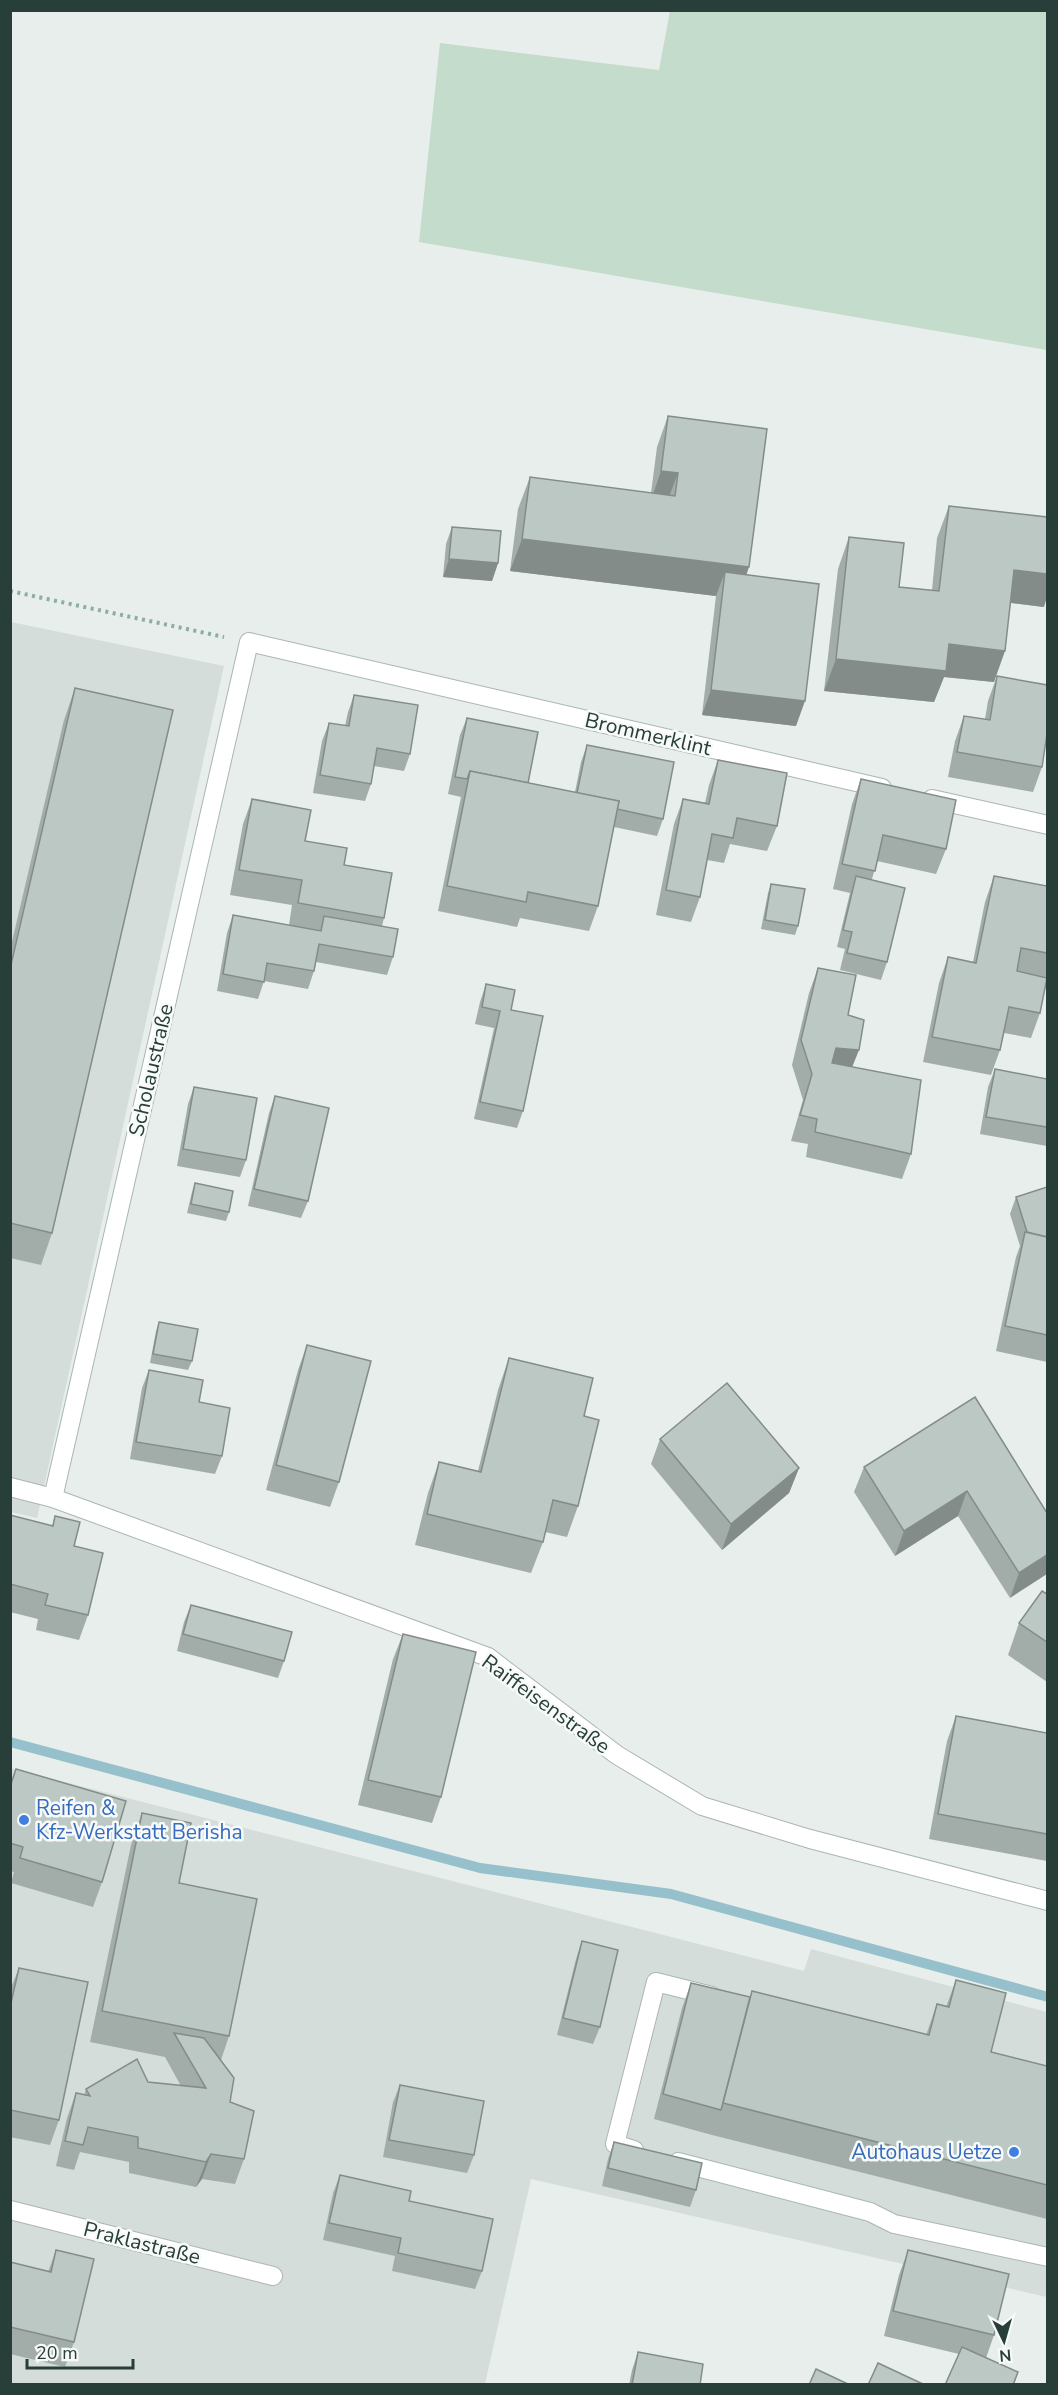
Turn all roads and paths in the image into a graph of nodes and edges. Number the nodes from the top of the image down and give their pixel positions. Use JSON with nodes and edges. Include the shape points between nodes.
{"nodes":[{"id":1,"x":10,"y":591,"type":"edge"},
{"id":2,"x":249,"y":642,"type":"junction"},
{"id":3,"x":1047,"y":825,"type":"edge"},
{"id":4,"x":10,"y":1487,"type":"edge"},
{"id":5,"x":53,"y":1498,"type":"junction"},
{"id":6,"x":1047,"y":1901,"type":"edge"},
{"id":7,"x":724,"y":2000,"type":"edge"},
{"id":8,"x":10,"y":2210,"type":"edge"},
{"id":9,"x":1047,"y":2257,"type":"edge"},
{"id":10,"x":273,"y":2276,"type":"dead end"}],
"edges":[{"from":1,"to":2,"type":"path"},
{"from":2,"to":3,"type":"street","name":"Brommerklint"},
{"from":2,"to":5,"type":"street","name":"Scholaustraße"},
{"from":4,"to":5,"type":"street","name":"Raiffeisenstraße"},
{"from":5,"to":6,"type":"street","name":"Raiffeisenstraße","via":[[488,1657],[616,1755],[702,1806],[810,1839]]},
{"from":7,"to":9,"type":"street","via":[[656,1982],[615,2144],[870,2212],[894,2224]]},
{"from":8,"to":10,"type":"street","name":"Praklastraße"}]}
